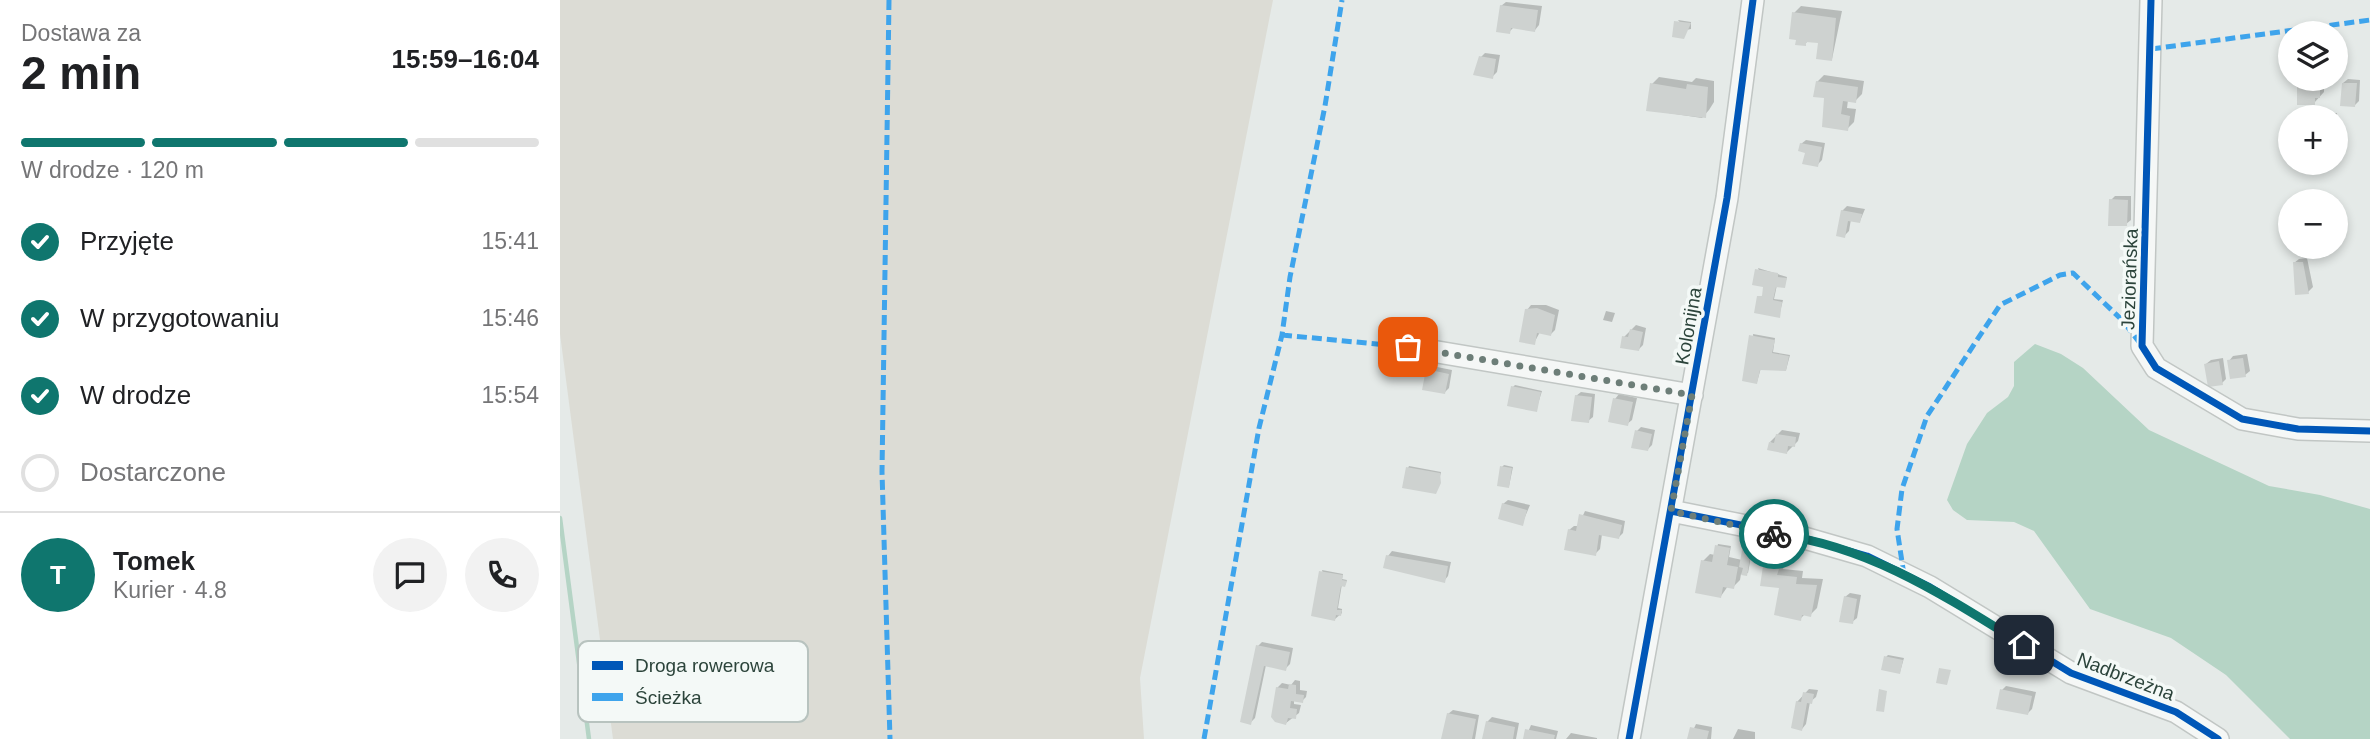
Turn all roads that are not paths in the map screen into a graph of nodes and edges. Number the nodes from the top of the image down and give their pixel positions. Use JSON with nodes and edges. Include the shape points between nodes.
{"nodes":[{"id":1,"x":1753,"y":0,"type":"edge"},
{"id":2,"x":2151,"y":0,"type":"edge"},
{"id":3,"x":1408,"y":347,"type":"dead end"},
{"id":4,"x":1692,"y":395,"type":"junction"},
{"id":5,"x":2370,"y":431,"type":"edge"},
{"id":6,"x":1671,"y":511,"type":"junction"},
{"id":7,"x":1629,"y":739,"type":"edge"},
{"id":8,"x":2218,"y":739,"type":"edge"}],
"edges":[{"from":1,"to":4,"type":"street","name":"Kolonijna","via":[[1727,198]]},
{"from":2,"to":5,"type":"street","name":"Jeziorańska","via":[[2143,346],[2156,368],[2242,419],[2298,429]]},
{"from":3,"to":4,"type":"street"},
{"from":4,"to":6,"type":"street","name":"Kolonijna"},
{"from":6,"to":7,"type":"street","name":"Kolonijna"},
{"from":6,"to":8,"type":"street","name":"Nadbrzeżna","via":[[1801,537],[1867,556],[1930,587],[2071,673],[2176,712]]}]}
